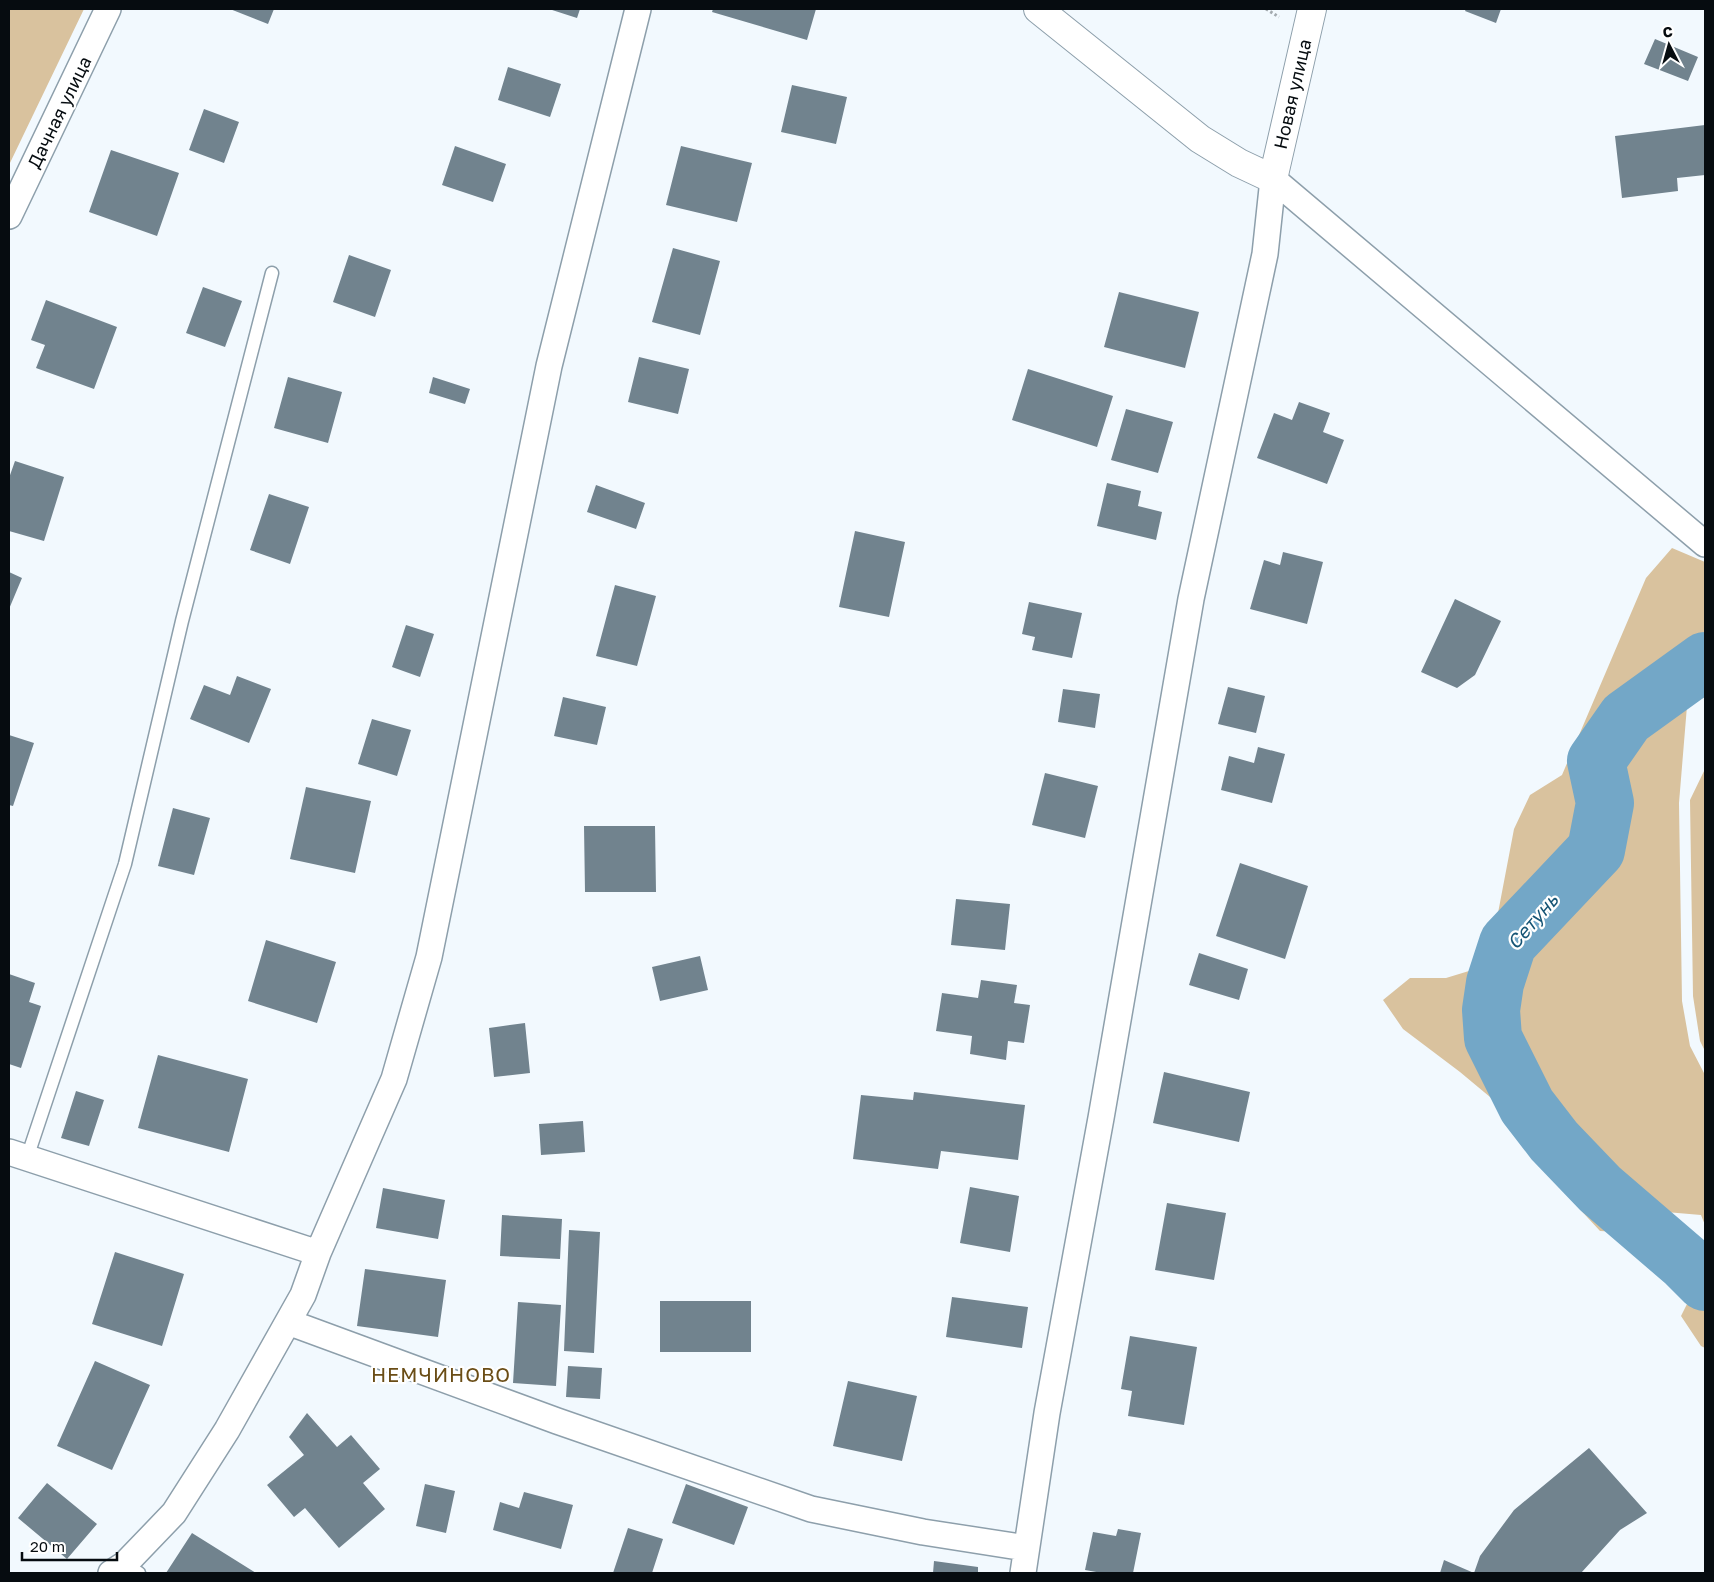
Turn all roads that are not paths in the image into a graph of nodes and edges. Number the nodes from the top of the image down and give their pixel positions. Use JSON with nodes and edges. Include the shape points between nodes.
{"nodes":[{"id":1,"x":108,"y":9,"type":"edge"},
{"id":2,"x":638,"y":9,"type":"edge"},
{"id":3,"x":1038,"y":9,"type":"edge"},
{"id":4,"x":1312,"y":9,"type":"edge"},
{"id":5,"x":1273,"y":179,"type":"junction"},
{"id":6,"x":9,"y":216,"type":"edge"},
{"id":7,"x":272,"y":273,"type":"dead end"},
{"id":8,"x":1705,"y":544,"type":"edge"},
{"id":9,"x":18,"y":1155,"type":"edge"},
{"id":10,"x":318,"y":1253,"type":"junction"},
{"id":11,"x":288,"y":1322,"type":"junction"},
{"id":12,"x":1026,"y":1548,"type":"junction"},
{"id":13,"x":125,"y":1570,"type":"edge"},
{"id":14,"x":1023,"y":1573,"type":"edge"}],
"edges":[{"from":1,"to":6,"type":"street","name":"Дачная улица"},
{"from":2,"to":10,"type":"street","via":[[549,366],[429,957],[394,1079]]},
{"from":3,"to":5,"type":"street","via":[[1200,139]]},
{"from":4,"to":5,"type":"street","name":"Новая улица"},
{"from":5,"to":8,"type":"street"},
{"from":5,"to":12,"type":"street","via":[[1265,254],[1191,599]]},
{"from":7,"to":9,"type":"lane","via":[[184,612],[124,864]]},
{"from":9,"to":10,"type":"street"},
{"from":10,"to":11,"type":"street","via":[[304,1295]]},
{"from":11,"to":12,"type":"street","via":[[557,1421],[811,1508],[923,1532]]},
{"from":11,"to":13,"type":"street","via":[[227,1430],[174,1513]]},
{"from":12,"to":14,"type":"street"}]}
